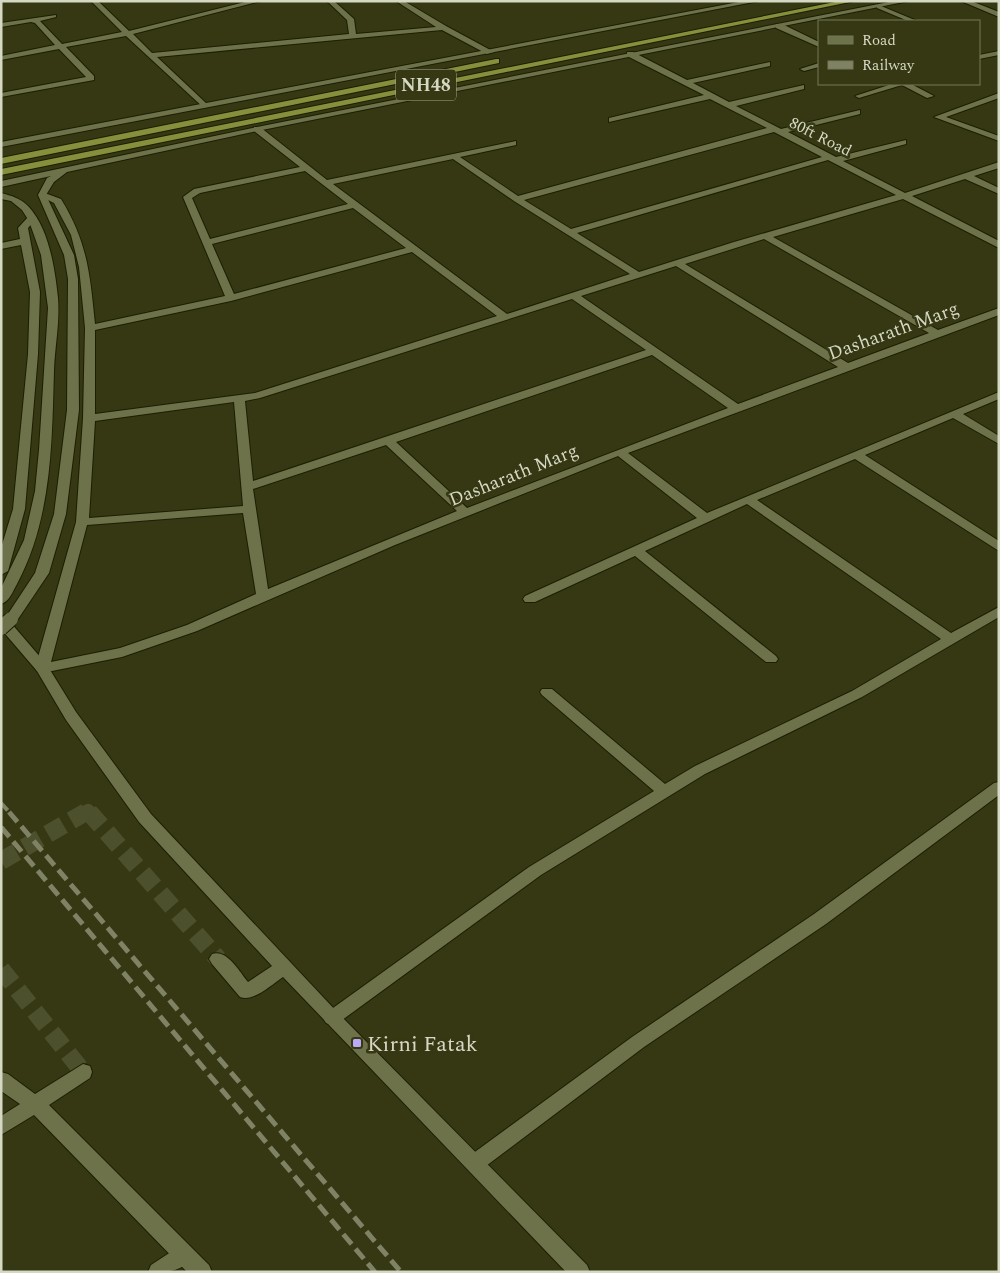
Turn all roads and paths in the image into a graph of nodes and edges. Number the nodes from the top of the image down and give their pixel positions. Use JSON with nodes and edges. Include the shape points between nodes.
{"nodes":[{"id":1,"x":258,"y":1,"type":"edge"},
{"id":2,"x":330,"y":1,"type":"edge"},
{"id":3,"x":399,"y":1,"type":"edge"},
{"id":4,"x":756,"y":1,"type":"edge"},
{"id":5,"x":852,"y":1,"type":"edge"},
{"id":6,"x":906,"y":1,"type":"edge"},
{"id":7,"x":964,"y":1,"type":"edge"},
{"id":8,"x":99,"y":3,"type":"edge"},
{"id":9,"x":879,"y":7,"type":"junction"},
{"id":10,"x":999,"y":15,"type":"edge"},
{"id":11,"x":54,"y":16,"type":"dead end"},
{"id":12,"x":31,"y":20,"type":"junction"},
{"id":13,"x":911,"y":20,"type":"edge"},
{"id":14,"x":1,"y":25,"type":"edge"},
{"id":15,"x":779,"y":26,"type":"junction"},
{"id":16,"x":443,"y":28,"type":"junction"},
{"id":17,"x":128,"y":33,"type":"junction"},
{"id":18,"x":353,"y":36,"type":"junction"},
{"id":19,"x":818,"y":46,"type":"edge"},
{"id":20,"x":62,"y":47,"type":"junction"},
{"id":21,"x":980,"y":51,"type":"edge"},
{"id":22,"x":490,"y":52,"type":"junction"},
{"id":23,"x":999,"y":53,"type":"edge"},
{"id":24,"x":630,"y":54,"type":"junction"},
{"id":25,"x":150,"y":55,"type":"junction"},
{"id":26,"x":988,"y":55,"type":"junction"},
{"id":27,"x":980,"y":57,"type":"edge"},
{"id":28,"x":1,"y":58,"type":"edge"},
{"id":29,"x":507,"y":59,"type":"dead end"},
{"id":30,"x":767,"y":64,"type":"dead end"},
{"id":31,"x":818,"y":65,"type":"edge"},
{"id":32,"x":804,"y":68,"type":"dead end"},
{"id":33,"x":685,"y":83,"type":"junction"},
{"id":34,"x":896,"y":85,"type":"edge"},
{"id":35,"x":907,"y":85,"type":"edge"},
{"id":36,"x":801,"y":87,"type":"dead end"},
{"id":37,"x":1,"y":95,"type":"edge"},
{"id":38,"x":999,"y":95,"type":"edge"},
{"id":39,"x":711,"y":96,"type":"junction"},
{"id":40,"x":859,"y":96,"type":"dead end"},
{"id":41,"x":930,"y":96,"type":"dead end"},
{"id":42,"x":728,"y":105,"type":"junction"},
{"id":43,"x":204,"y":106,"type":"junction"},
{"id":44,"x":857,"y":112,"type":"dead end"},
{"id":45,"x":612,"y":120,"type":"dead end"},
{"id":46,"x":258,"y":129,"type":"junction"},
{"id":47,"x":777,"y":130,"type":"junction"},
{"id":48,"x":999,"y":140,"type":"edge"},
{"id":49,"x":904,"y":142,"type":"dead end"},
{"id":50,"x":513,"y":143,"type":"dead end"},
{"id":51,"x":1,"y":145,"type":"edge"},
{"id":52,"x":452,"y":156,"type":"junction"},
{"id":53,"x":833,"y":159,"type":"junction"},
{"id":54,"x":1,"y":161,"type":"edge"},
{"id":55,"x":999,"y":165,"type":"edge"},
{"id":56,"x":74,"y":168,"type":"junction"},
{"id":57,"x":306,"y":168,"type":"junction"},
{"id":58,"x":1,"y":172,"type":"edge"},
{"id":59,"x":966,"y":176,"type":"junction"},
{"id":60,"x":326,"y":183,"type":"junction"},
{"id":61,"x":1,"y":184,"type":"edge"},
{"id":62,"x":999,"y":191,"type":"edge"},
{"id":63,"x":42,"y":195,"type":"junction"},
{"id":64,"x":1,"y":196,"type":"edge"},
{"id":65,"x":904,"y":196,"type":"junction"},
{"id":66,"x":517,"y":199,"type":"junction"},
{"id":67,"x":355,"y":205,"type":"junction"},
{"id":68,"x":32,"y":218,"type":"junction"},
{"id":69,"x":570,"y":232,"type":"junction"},
{"id":70,"x":765,"y":236,"type":"junction"},
{"id":71,"x":26,"y":241,"type":"junction"},
{"id":72,"x":208,"y":243,"type":"junction"},
{"id":73,"x":999,"y":245,"type":"edge"},
{"id":74,"x":1,"y":246,"type":"edge"},
{"id":75,"x":414,"y":249,"type":"junction"},
{"id":76,"x":677,"y":263,"type":"junction"},
{"id":77,"x":638,"y":276,"type":"junction"},
{"id":78,"x":574,"y":296,"type":"junction"},
{"id":79,"x":231,"y":298,"type":"junction"},
{"id":80,"x":999,"y":312,"type":"edge"},
{"id":81,"x":506,"y":318,"type":"junction"},
{"id":82,"x":90,"y":328,"type":"junction"},
{"id":83,"x":937,"y":334,"type":"junction"},
{"id":84,"x":654,"y":351,"type":"junction"},
{"id":85,"x":846,"y":367,"type":"junction"},
{"id":86,"x":999,"y":395,"type":"edge"},
{"id":87,"x":239,"y":398,"type":"junction"},
{"id":88,"x":736,"y":408,"type":"junction"},
{"id":89,"x":955,"y":414,"type":"junction"},
{"id":90,"x":89,"y":418,"type":"junction"},
{"id":91,"x":388,"y":440,"type":"junction"},
{"id":92,"x":999,"y":441,"type":"edge"},
{"id":93,"x":620,"y":452,"type":"junction"},
{"id":94,"x":857,"y":455,"type":"junction"},
{"id":95,"x":247,"y":487,"type":"junction"},
{"id":96,"x":748,"y":499,"type":"junction"},
{"id":97,"x":250,"y":509,"type":"junction"},
{"id":98,"x":466,"y":513,"type":"junction"},
{"id":99,"x":706,"y":519,"type":"junction"},
{"id":100,"x":82,"y":522,"type":"junction"},
{"id":101,"x":999,"y":547,"type":"edge"},
{"id":102,"x":637,"y":550,"type":"junction"},
{"id":103,"x":1,"y":571,"type":"edge"},
{"id":104,"x":263,"y":596,"type":"junction"},
{"id":105,"x":530,"y":599,"type":"dead end"},
{"id":106,"x":1,"y":600,"type":"edge"},
{"id":107,"x":999,"y":611,"type":"edge"},
{"id":108,"x":1,"y":620,"type":"edge"},
{"id":109,"x":1,"y":628,"type":"edge"},
{"id":110,"x":950,"y":639,"type":"junction"},
{"id":111,"x":771,"y":659,"type":"dead end"},
{"id":112,"x":42,"y":668,"type":"junction"},
{"id":113,"x":547,"y":692,"type":"dead end"},
{"id":114,"x":999,"y":787,"type":"edge"},
{"id":115,"x":665,"y":792,"type":"junction"},
{"id":116,"x":218,"y":959,"type":"tunnel mouth"},
{"id":117,"x":284,"y":967,"type":"junction"},
{"id":118,"x":332,"y":1018,"type":"junction"},
{"id":119,"x":83,"y":1072,"type":"dead end"},
{"id":120,"x":1,"y":1080,"type":"edge"},
{"id":121,"x":36,"y":1105,"type":"junction"},
{"id":122,"x":1,"y":1127,"type":"edge"},
{"id":123,"x":475,"y":1163,"type":"junction"},
{"id":124,"x":183,"y":1254,"type":"junction"},
{"id":125,"x":158,"y":1272,"type":"edge"},
{"id":126,"x":202,"y":1272,"type":"edge"},
{"id":127,"x":580,"y":1272,"type":"edge"}],
"edges":[{"from":1,"to":17,"type":"street"},
{"from":2,"to":18,"type":"street","via":[[350,19]]},
{"from":3,"to":16,"type":"street"},
{"from":4,"to":22,"type":"street"},
{"from":5,"to":58,"type":"highway","number":"NH48"},
{"from":6,"to":9,"type":"street"},
{"from":7,"to":10,"type":"street"},
{"from":8,"to":17,"type":"street"},
{"from":9,"to":13,"type":"street"},
{"from":9,"to":15,"type":"street"},
{"from":11,"to":12,"type":"street"},
{"from":12,"to":14,"type":"street"},
{"from":12,"to":20,"type":"street"},
{"from":15,"to":19,"type":"street"},
{"from":15,"to":24,"type":"street"},
{"from":16,"to":18,"type":"street"},
{"from":16,"to":22,"type":"street"},
{"from":17,"to":20,"type":"street"},
{"from":17,"to":25,"type":"street"},
{"from":18,"to":25,"type":"street"},
{"from":20,"to":28,"type":"street"},
{"from":20,"to":37,"type":"street","via":[[91,78]]},
{"from":21,"to":26,"type":"street"},
{"from":22,"to":43,"type":"street"},
{"from":23,"to":26,"type":"street"},
{"from":24,"to":33,"type":"street","name":"80ft Road"},
{"from":24,"to":46,"type":"street"},
{"from":25,"to":43,"type":"street"},
{"from":26,"to":27,"type":"street"},
{"from":29,"to":54,"type":"highway","number":"NH48"},
{"from":30,"to":33,"type":"street"},
{"from":31,"to":32,"type":"street"},
{"from":33,"to":39,"type":"street","name":"80ft Road"},
{"from":34,"to":40,"type":"street"},
{"from":35,"to":41,"type":"street"},
{"from":36,"to":42,"type":"street"},
{"from":38,"to":48,"type":"street","via":[[938,117]]},
{"from":39,"to":42,"type":"street","name":"80ft Road"},
{"from":39,"to":45,"type":"street"},
{"from":42,"to":47,"type":"street","name":"80ft Road"},
{"from":43,"to":51,"type":"street"},
{"from":44,"to":47,"type":"street"},
{"from":46,"to":56,"type":"street"},
{"from":46,"to":57,"type":"street"},
{"from":47,"to":53,"type":"street","name":"80ft Road"},
{"from":47,"to":66,"type":"street"},
{"from":49,"to":53,"type":"street"},
{"from":50,"to":52,"type":"street"},
{"from":52,"to":60,"type":"street"},
{"from":52,"to":66,"type":"street"},
{"from":53,"to":65,"type":"street","name":"80ft Road"},
{"from":53,"to":69,"type":"street"},
{"from":55,"to":59,"type":"street"},
{"from":56,"to":61,"type":"street"},
{"from":56,"to":63,"type":"street","via":[[50,180]]},
{"from":57,"to":60,"type":"street"},
{"from":57,"to":72,"type":"street","via":[[197,191],[186,197]]},
{"from":59,"to":62,"type":"street"},
{"from":59,"to":65,"type":"street"},
{"from":60,"to":67,"type":"street"},
{"from":63,"to":82,"type":"street","via":[[58,201],[76,235],[84,267]]},
{"from":63,"to":109,"type":"street","bridge":true,"via":[[69,255],[73,279],[73,410],[60,514],[42,573],[11,619]]},
{"from":64,"to":68,"type":"street","via":[[20,203]]},
{"from":65,"to":70,"type":"street"},
{"from":65,"to":73,"type":"street","name":"80ft Road"},
{"from":66,"to":69,"type":"street"},
{"from":67,"to":72,"type":"street"},
{"from":67,"to":75,"type":"street"},
{"from":68,"to":71,"type":"street","via":[[23,228]]},
{"from":68,"to":106,"type":"street","via":[[42,240],[53,301],[46,427],[32,532],[20,566]]},
{"from":69,"to":77,"type":"street"},
{"from":70,"to":76,"type":"street"},
{"from":70,"to":83,"type":"street"},
{"from":71,"to":74,"type":"street"},
{"from":71,"to":103,"type":"street","via":[[36,311],[30,393],[19,509]]},
{"from":72,"to":79,"type":"street"},
{"from":75,"to":79,"type":"street"},
{"from":75,"to":81,"type":"street"},
{"from":76,"to":77,"type":"street"},
{"from":76,"to":85,"type":"street"},
{"from":77,"to":78,"type":"street"},
{"from":78,"to":81,"type":"street"},
{"from":78,"to":84,"type":"street"},
{"from":79,"to":82,"type":"street"},
{"from":80,"to":83,"type":"street","name":"Dasharath Marg"},
{"from":81,"to":87,"type":"street","via":[[256,396]]},
{"from":82,"to":90,"type":"street"},
{"from":83,"to":85,"type":"street","name":"Dasharath Marg"},
{"from":84,"to":88,"type":"street"},
{"from":84,"to":91,"type":"street"},
{"from":85,"to":88,"type":"street","name":"Dasharath Marg"},
{"from":86,"to":89,"type":"street"},
{"from":87,"to":90,"type":"street"},
{"from":87,"to":95,"type":"street"},
{"from":88,"to":93,"type":"street","name":"Dasharath Marg"},
{"from":89,"to":92,"type":"street"},
{"from":89,"to":94,"type":"street"},
{"from":90,"to":100,"type":"street"},
{"from":91,"to":95,"type":"street"},
{"from":91,"to":98,"type":"street"},
{"from":93,"to":98,"type":"street","name":"Dasharath Marg"},
{"from":93,"to":99,"type":"street"},
{"from":94,"to":96,"type":"street"},
{"from":94,"to":101,"type":"street"},
{"from":95,"to":97,"type":"street"},
{"from":96,"to":99,"type":"street"},
{"from":96,"to":110,"type":"street"},
{"from":97,"to":100,"type":"street"},
{"from":97,"to":104,"type":"street"},
{"from":98,"to":104,"type":"street","name":"Dasharath Marg"},
{"from":99,"to":102,"type":"street"},
{"from":100,"to":112,"type":"street"},
{"from":102,"to":105,"type":"street"},
{"from":102,"to":111,"type":"street"},
{"from":104,"to":112,"type":"street","name":"Dasharath Marg","via":[[192,628],[122,652]]},
{"from":107,"to":110,"type":"street"},
{"from":108,"to":112,"type":"street"},
{"from":110,"to":115,"type":"street","via":[[857,694],[700,770]]},
{"from":112,"to":117,"type":"street","via":[[145,818]]},
{"from":113,"to":115,"type":"street"},
{"from":114,"to":123,"type":"street","via":[[820,918],[638,1042]]},
{"from":115,"to":118,"type":"street","via":[[535,871]]},
{"from":116,"to":117,"type":"street","via":[[246,992]]},
{"from":117,"to":118,"type":"street"},
{"from":118,"to":123,"type":"street"},
{"from":119,"to":121,"type":"street"},
{"from":120,"to":121,"type":"street"},
{"from":121,"to":122,"type":"street"},
{"from":121,"to":124,"type":"street"},
{"from":123,"to":127,"type":"street"},
{"from":124,"to":125,"type":"street"},
{"from":124,"to":126,"type":"street"}]}
